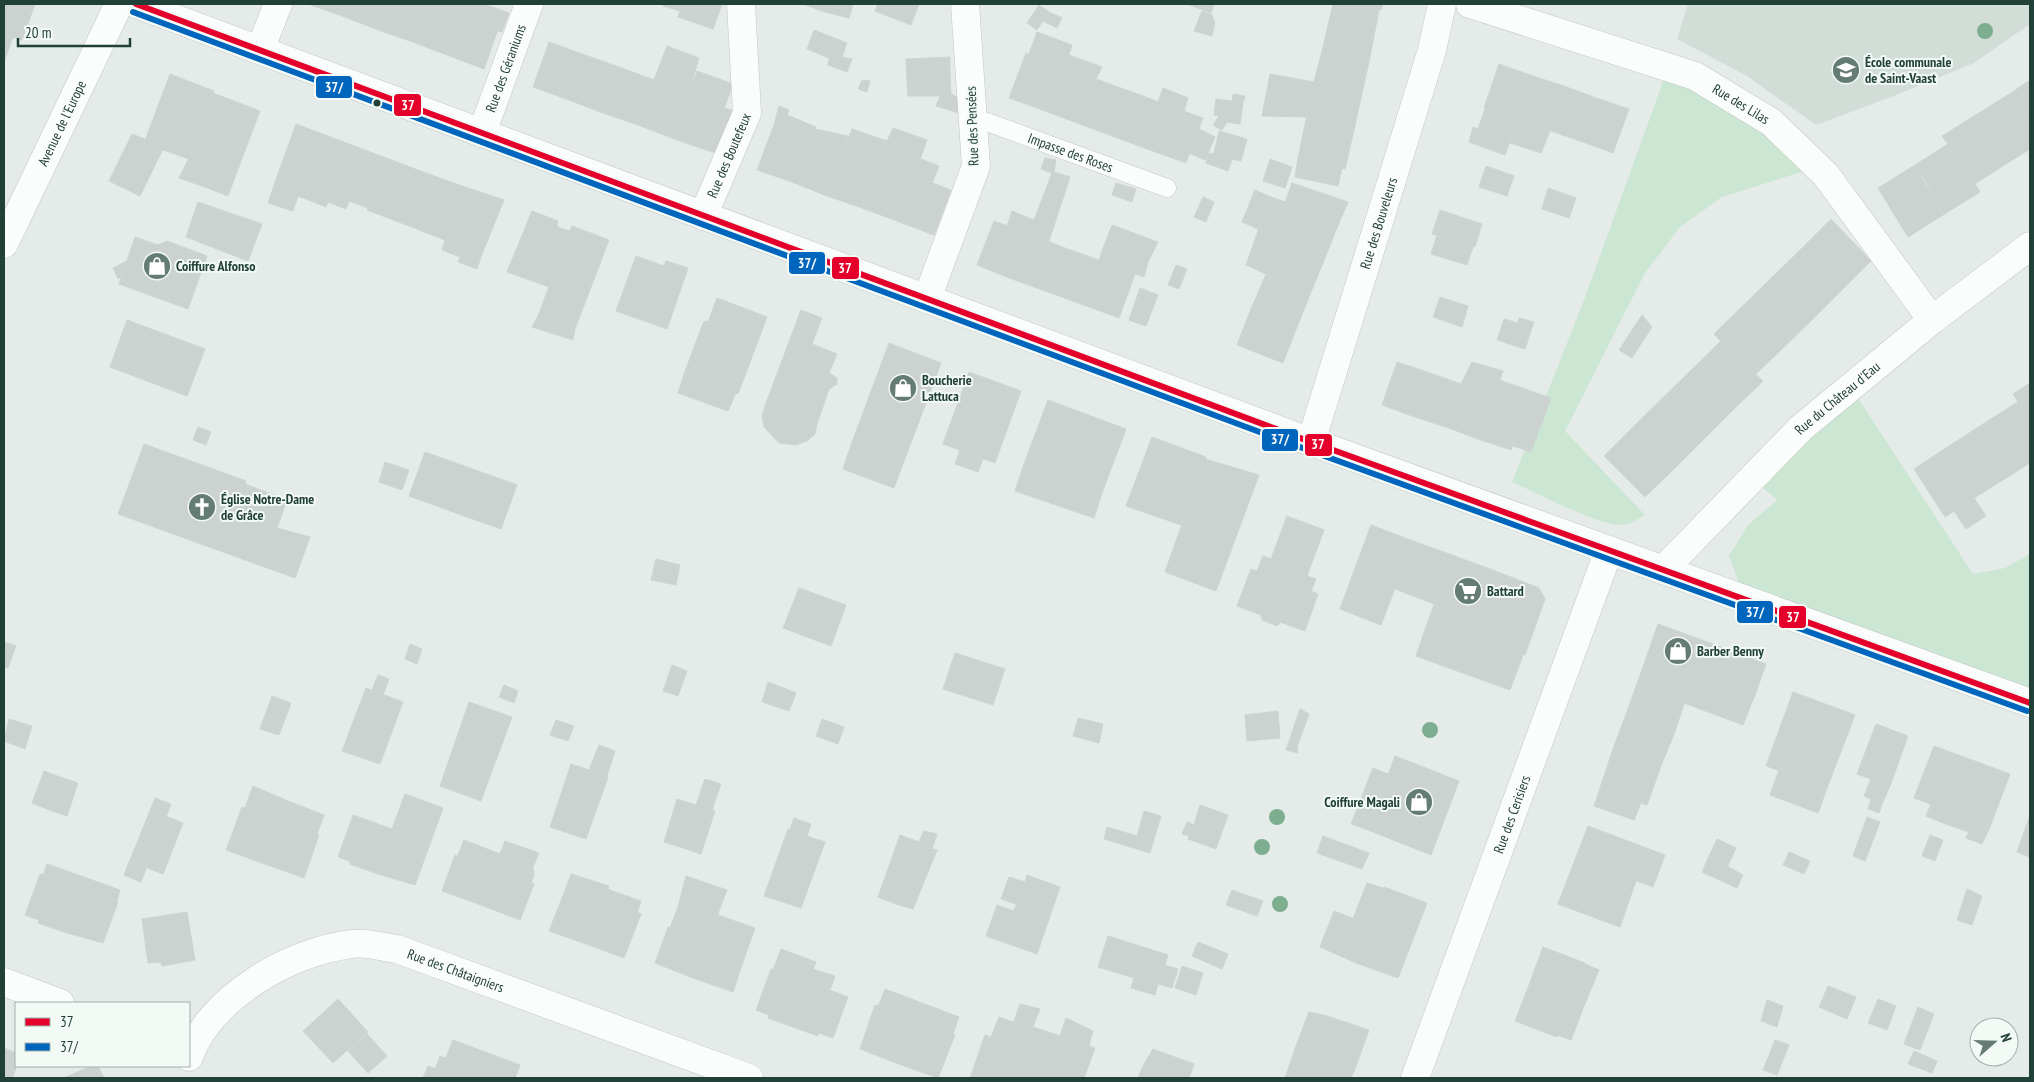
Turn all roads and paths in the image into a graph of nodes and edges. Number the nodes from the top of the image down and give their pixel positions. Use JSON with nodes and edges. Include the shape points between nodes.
{"nodes":[{"id":1,"x":119,"y":4,"type":"edge"},
{"id":2,"x":136,"y":4,"type":"edge"},
{"id":3,"x":278,"y":4,"type":"edge"},
{"id":4,"x":529,"y":4,"type":"edge"},
{"id":5,"x":742,"y":4,"type":"edge"},
{"id":6,"x":965,"y":4,"type":"edge"},
{"id":7,"x":1442,"y":4,"type":"edge"},
{"id":8,"x":1470,"y":4,"type":"edge"},
{"id":9,"x":260,"y":50,"type":"junction"},
{"id":10,"x":974,"y":121,"type":"junction"},
{"id":11,"x":482,"y":133,"type":"junction"},
{"id":12,"x":1166,"y":188,"type":"dead end"},
{"id":13,"x":703,"y":216,"type":"junction"},
{"id":14,"x":4,"y":244,"type":"edge"},
{"id":15,"x":2030,"y":246,"type":"edge"},
{"id":16,"x":927,"y":299,"type":"junction"},
{"id":17,"x":1932,"y":320,"type":"junction"},
{"id":18,"x":1311,"y":442,"type":"junction"},
{"id":19,"x":1609,"y":550,"type":"junction"},
{"id":20,"x":1663,"y":570,"type":"junction"},
{"id":21,"x":2030,"y":703,"type":"edge"},
{"id":22,"x":4,"y":982,"type":"edge"},
{"id":23,"x":57,"y":1002,"type":"edge"},
{"id":24,"x":190,"y":1054,"type":"edge"},
{"id":25,"x":749,"y":1078,"type":"edge"},
{"id":26,"x":1415,"y":1078,"type":"edge"}],
"edges":[{"from":1,"to":14,"type":"street","name":"Avenue de l'Europe"},
{"from":2,"to":9,"type":"street"},
{"from":3,"to":9,"type":"street"},
{"from":4,"to":11,"type":"street","name":"Rue des Géraniums"},
{"from":5,"to":13,"type":"street","name":"Rue des Boutefeux","via":[[747,114]]},
{"from":6,"to":10,"type":"street","name":"Rue des Pensées"},
{"from":7,"to":18,"type":"street","name":"Rue des Bouveleurs","via":[[1432,50]]},
{"from":8,"to":17,"type":"street","name":"Rue des Lilas","via":[[1695,76],[1771,122],[1826,175]]},
{"from":9,"to":11,"type":"street"},
{"from":10,"to":12,"type":"lane","name":"Impasse des Roses","via":[[987,122]]},
{"from":10,"to":16,"type":"street","name":"Rue des Pensées","via":[[976,166]]},
{"from":11,"to":13,"type":"street"},
{"from":13,"to":16,"type":"street"},
{"from":15,"to":17,"type":"street","name":"Rue du Château d'Eau"},
{"from":16,"to":18,"type":"street"},
{"from":17,"to":20,"type":"street","name":"Rue du Château d'Eau","via":[[1802,428]]},
{"from":18,"to":19,"type":"street"},
{"from":19,"to":20,"type":"street"},
{"from":19,"to":26,"type":"street","name":"Rue des Cerisiers"},
{"from":20,"to":21,"type":"street"},
{"from":22,"to":23,"type":"street"},
{"from":24,"to":25,"type":"street","name":"Rue des Châtaigniers","via":[[214,1016],[242,990],[274,969],[312,952],[354,943],[398,949]]}]}
